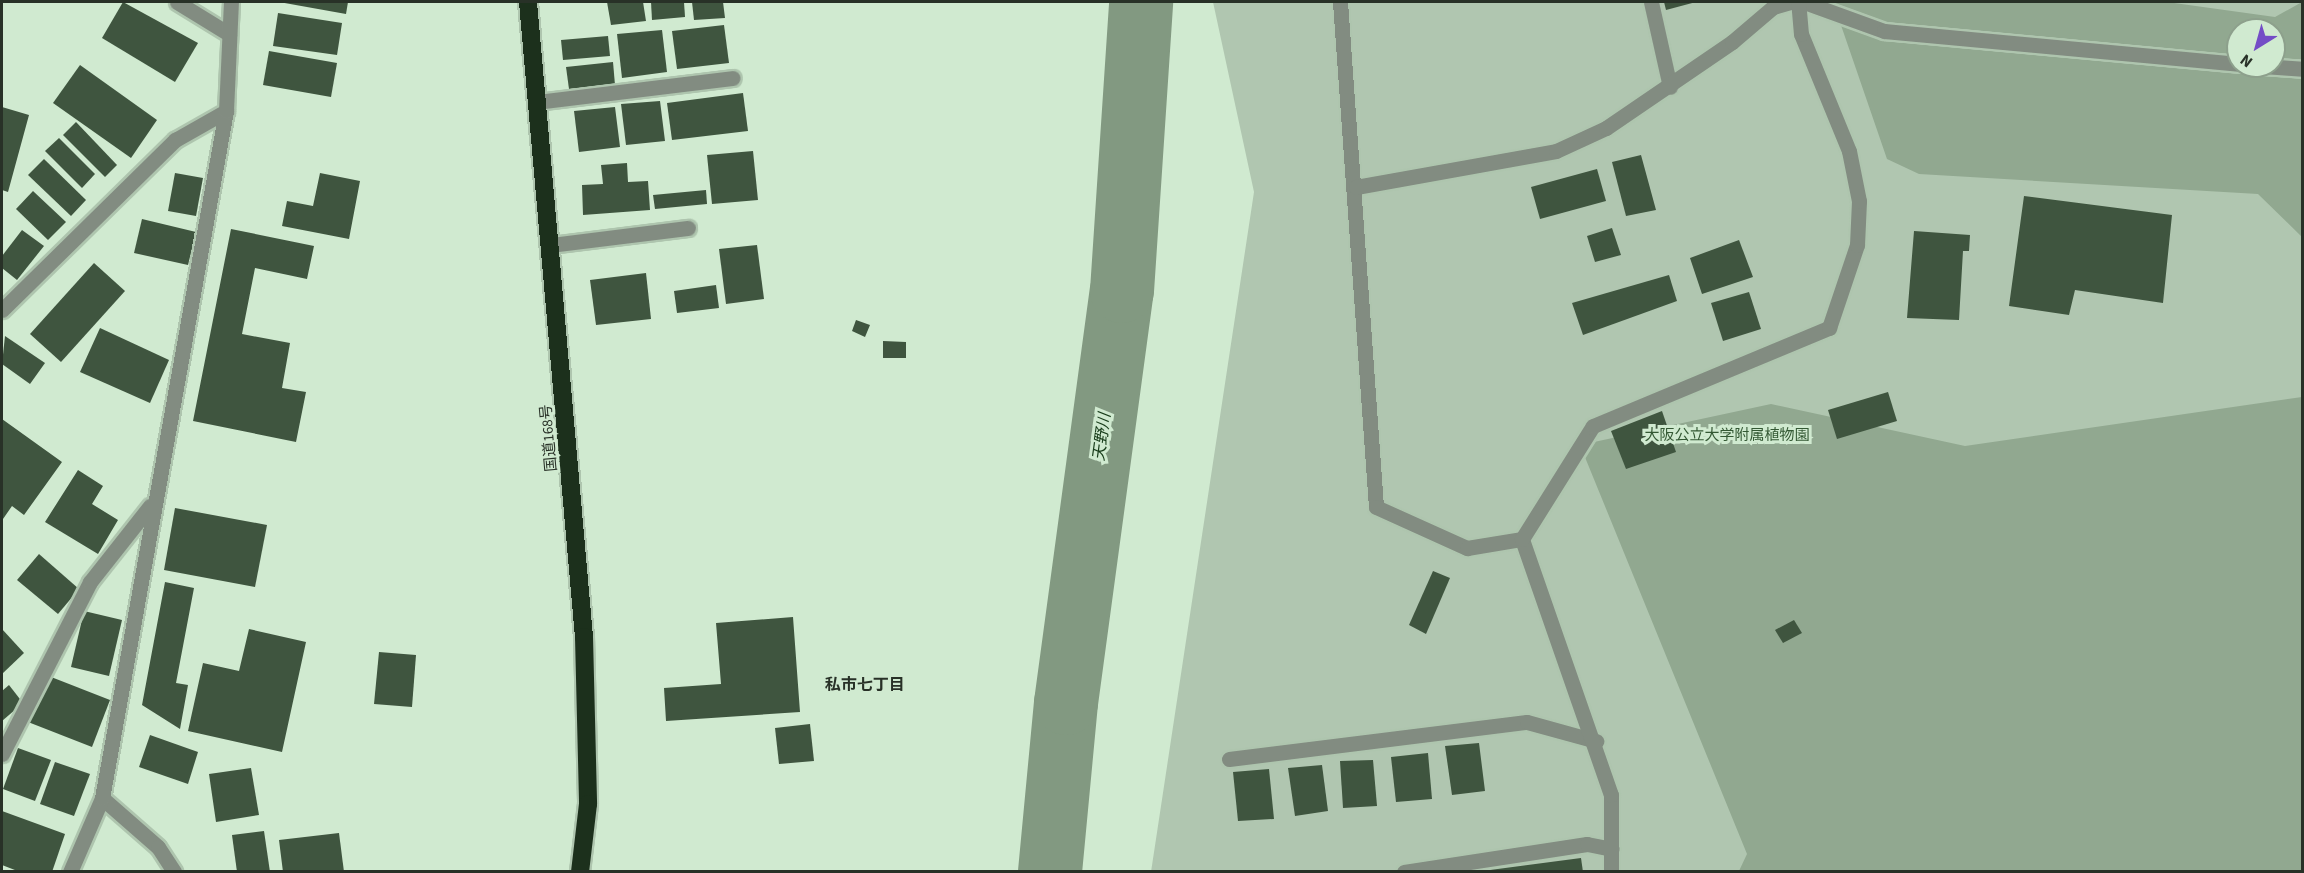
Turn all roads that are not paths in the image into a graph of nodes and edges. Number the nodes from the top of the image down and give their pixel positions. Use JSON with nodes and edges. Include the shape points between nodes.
{"nodes":[{"id":1,"x":177,"y":2,"type":"edge"},
{"id":2,"x":231,"y":2,"type":"edge"},
{"id":3,"x":528,"y":2,"type":"edge"},
{"id":4,"x":1341,"y":2,"type":"edge"},
{"id":5,"x":1651,"y":2,"type":"edge"},
{"id":6,"x":1790,"y":2,"type":"edge"},
{"id":7,"x":1798,"y":2,"type":"edge"},
{"id":8,"x":1804,"y":2,"type":"edge"},
{"id":9,"x":230,"y":34,"type":"junction"},
{"id":10,"x":2226,"y":63,"type":"edge"},
{"id":11,"x":2286,"y":68,"type":"edge"},
{"id":12,"x":2302,"y":69,"type":"edge"},
{"id":13,"x":733,"y":78,"type":"dead end"},
{"id":14,"x":1670,"y":87,"type":"junction"},
{"id":15,"x":537,"y":102,"type":"junction"},
{"id":16,"x":226,"y":111,"type":"junction"},
{"id":17,"x":1356,"y":187,"type":"junction"},
{"id":18,"x":688,"y":228,"type":"dead end"},
{"id":19,"x":550,"y":244,"type":"junction"},
{"id":20,"x":2,"y":310,"type":"edge"},
{"id":21,"x":152,"y":504,"type":"junction"},
{"id":22,"x":1522,"y":539,"type":"junction"},
{"id":23,"x":1596,"y":741,"type":"junction"},
{"id":24,"x":2,"y":754,"type":"edge"},
{"id":25,"x":1229,"y":759,"type":"dead end"},
{"id":26,"x":102,"y":798,"type":"junction"},
{"id":27,"x":1612,"y":849,"type":"junction"},
{"id":28,"x":70,"y":872,"type":"edge"},
{"id":29,"x":174,"y":872,"type":"edge"},
{"id":30,"x":580,"y":872,"type":"edge"},
{"id":31,"x":1404,"y":872,"type":"edge"},
{"id":32,"x":1611,"y":872,"type":"edge"}],
"edges":[{"from":1,"to":9,"type":"street"},
{"from":2,"to":9,"type":"street"},
{"from":3,"to":15,"type":"highway","name":"国道168号"},
{"from":4,"to":17,"type":"street"},
{"from":5,"to":14,"type":"street"},
{"from":6,"to":14,"type":"street","via":[[1773,7]]},
{"from":7,"to":22,"type":"street","via":[[1801,34],[1849,151],[1859,201],[1857,245],[1829,328],[1593,426]]},
{"from":8,"to":10,"type":"street","via":[[1884,30],[1966,42]]},
{"from":9,"to":16,"type":"street"},
{"from":11,"to":12,"type":"street"},
{"from":13,"to":15,"type":"street"},
{"from":14,"to":17,"type":"street","via":[[1606,128],[1556,151]]},
{"from":15,"to":19,"type":"highway","name":"国道168号"},
{"from":16,"to":20,"type":"street","via":[[175,140]]},
{"from":16,"to":21,"type":"street"},
{"from":17,"to":22,"type":"street","via":[[1376,507],[1467,548]]},
{"from":18,"to":19,"type":"street"},
{"from":19,"to":30,"type":"highway","name":"国道168号","via":[[584,637],[588,804]]},
{"from":21,"to":24,"type":"street","via":[[90,582]]},
{"from":21,"to":26,"type":"street"},
{"from":22,"to":23,"type":"street"},
{"from":23,"to":25,"type":"street","via":[[1527,722]]},
{"from":23,"to":27,"type":"street","via":[[1611,795]]},
{"from":26,"to":28,"type":"street"},
{"from":26,"to":29,"type":"street","via":[[158,847]]},
{"from":27,"to":31,"type":"street","via":[[1587,844]]},
{"from":27,"to":32,"type":"street"}]}
